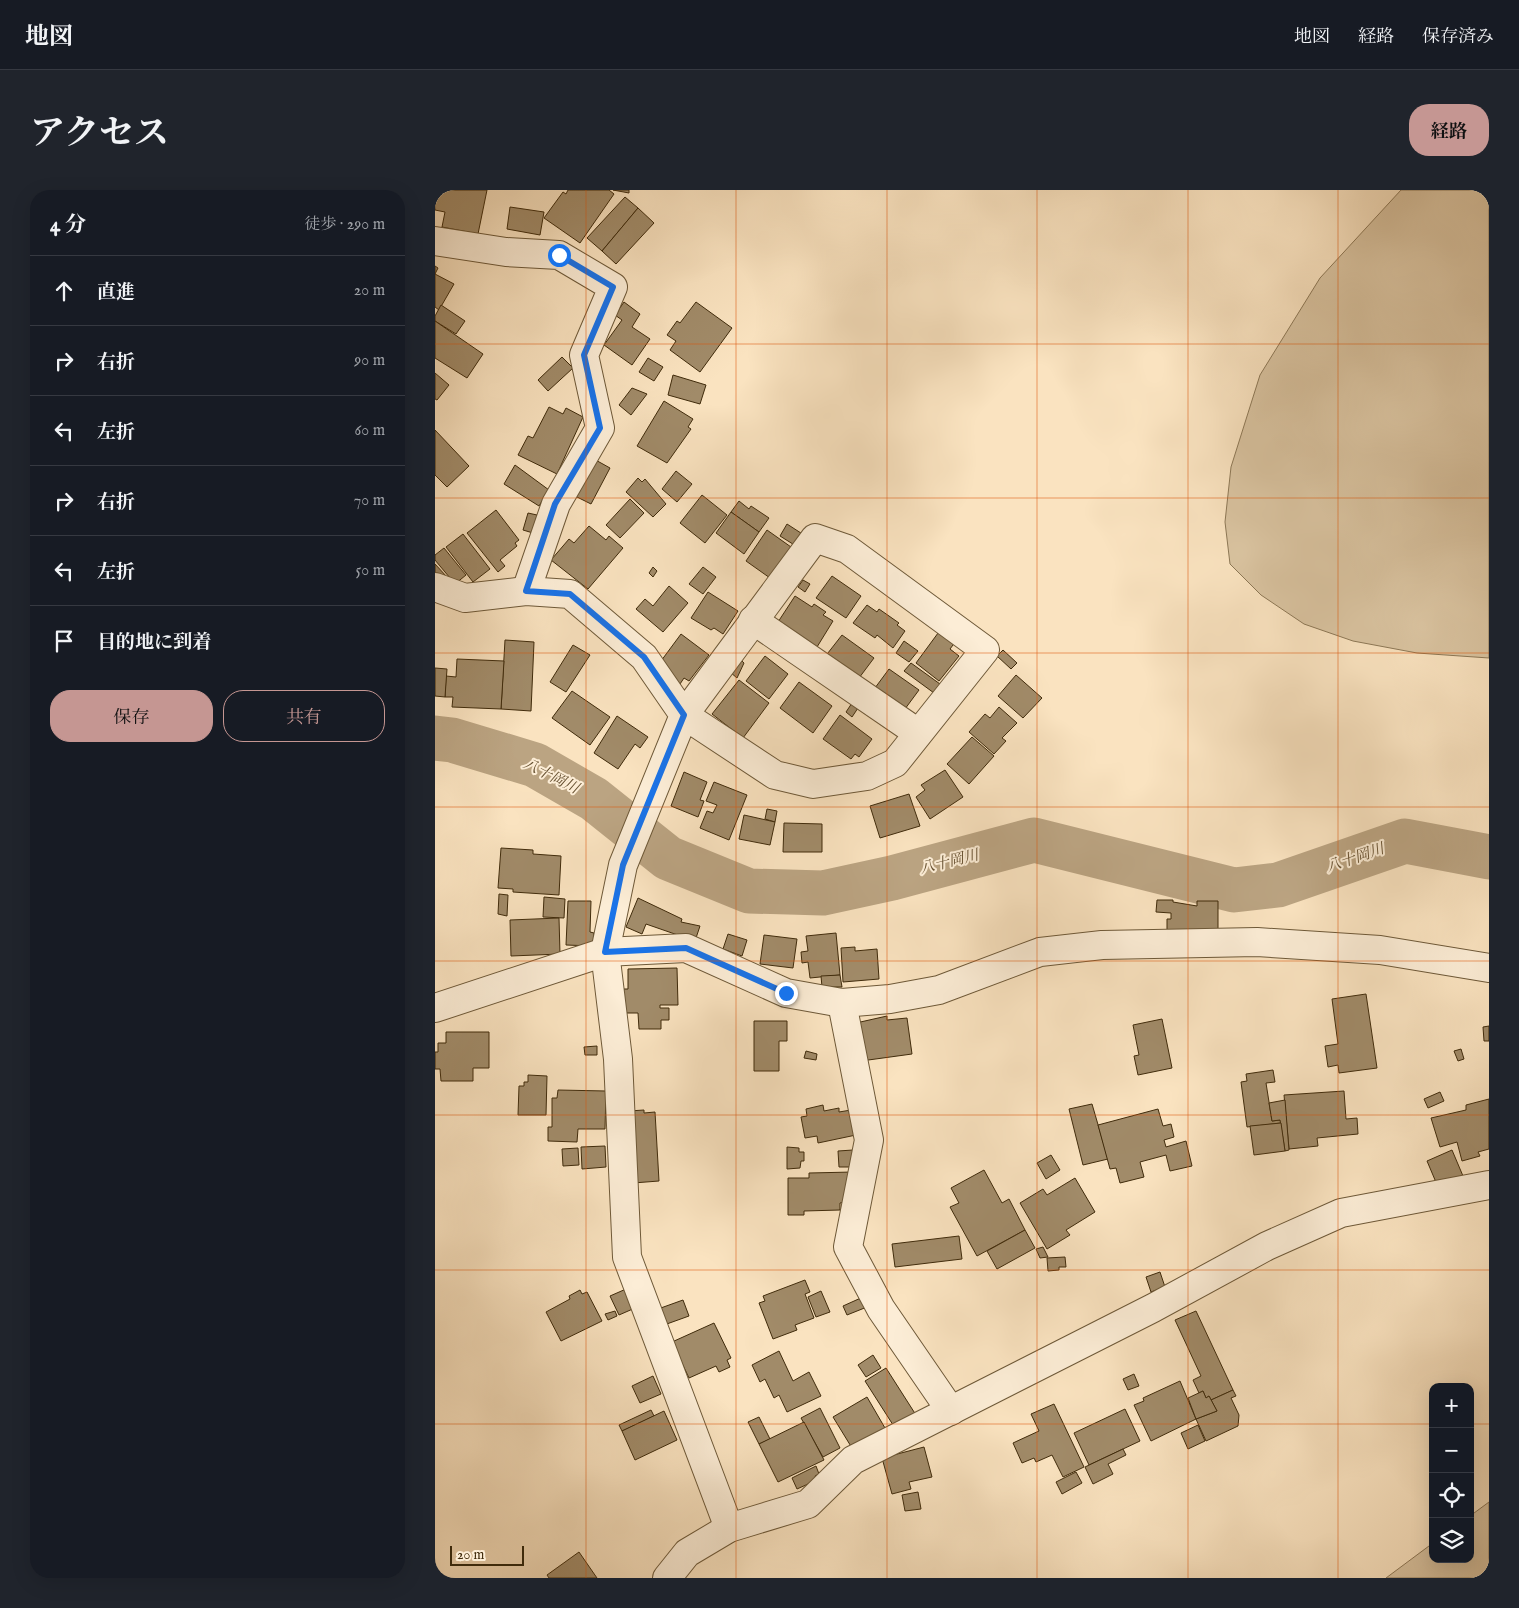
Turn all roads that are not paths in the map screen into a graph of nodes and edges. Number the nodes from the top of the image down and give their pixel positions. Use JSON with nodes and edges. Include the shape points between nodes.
{"nodes":[{"id":1,"x":435,"y":241,"type":"edge"},
{"id":2,"x":435,"y":587,"type":"edge"},
{"id":3,"x":526,"y":591,"type":"junction"},
{"id":4,"x":753,"y":620,"type":"junction"},
{"id":5,"x":684,"y":715,"type":"junction"},
{"id":6,"x":918,"y":733,"type":"junction"},
{"id":7,"x":605,"y":952,"type":"junction"},
{"id":8,"x":1489,"y":968,"type":"edge"},
{"id":9,"x":842,"y":1003,"type":"junction"},
{"id":10,"x":435,"y":1008,"type":"edge"},
{"id":11,"x":1489,"y":1185,"type":"edge"},
{"id":12,"x":951,"y":1411,"type":"junction"},
{"id":13,"x":729,"y":1528,"type":"junction"},
{"id":14,"x":667,"y":1578,"type":"edge"}],
"edges":[{"from":1,"to":3,"type":"street","via":[[506,252],[559,255],[613,287],[584,355],[600,428],[555,504]]},
{"from":2,"to":3,"type":"street","via":[[465,598]]},
{"from":3,"to":5,"type":"street","via":[[570,594],[644,657]]},
{"from":4,"to":5,"type":"street"},
{"from":4,"to":6,"type":"street"},
{"from":4,"to":6,"type":"street","via":[[815,538],[847,549],[985,650]]},
{"from":5,"to":6,"type":"street","via":[[775,775],[813,784],[867,776],[895,764]]},
{"from":5,"to":7,"type":"street","via":[[623,865]]},
{"from":7,"to":9,"type":"street","via":[[686,948],[786,993]]},
{"from":7,"to":10,"type":"street"},
{"from":7,"to":13,"type":"street","via":[[618,1059],[627,1258]]},
{"from":8,"to":9,"type":"street","via":[[1380,950],[1257,942],[1102,945],[1040,952],[939,990]]},
{"from":9,"to":12,"type":"street","via":[[869,1140],[848,1247],[881,1309]]},
{"from":11,"to":12,"type":"street","via":[[1341,1213],[1267,1246]]},
{"from":12,"to":13,"type":"street","via":[[853,1460],[808,1504]]},
{"from":13,"to":14,"type":"street","via":[[687,1554]]}]}
